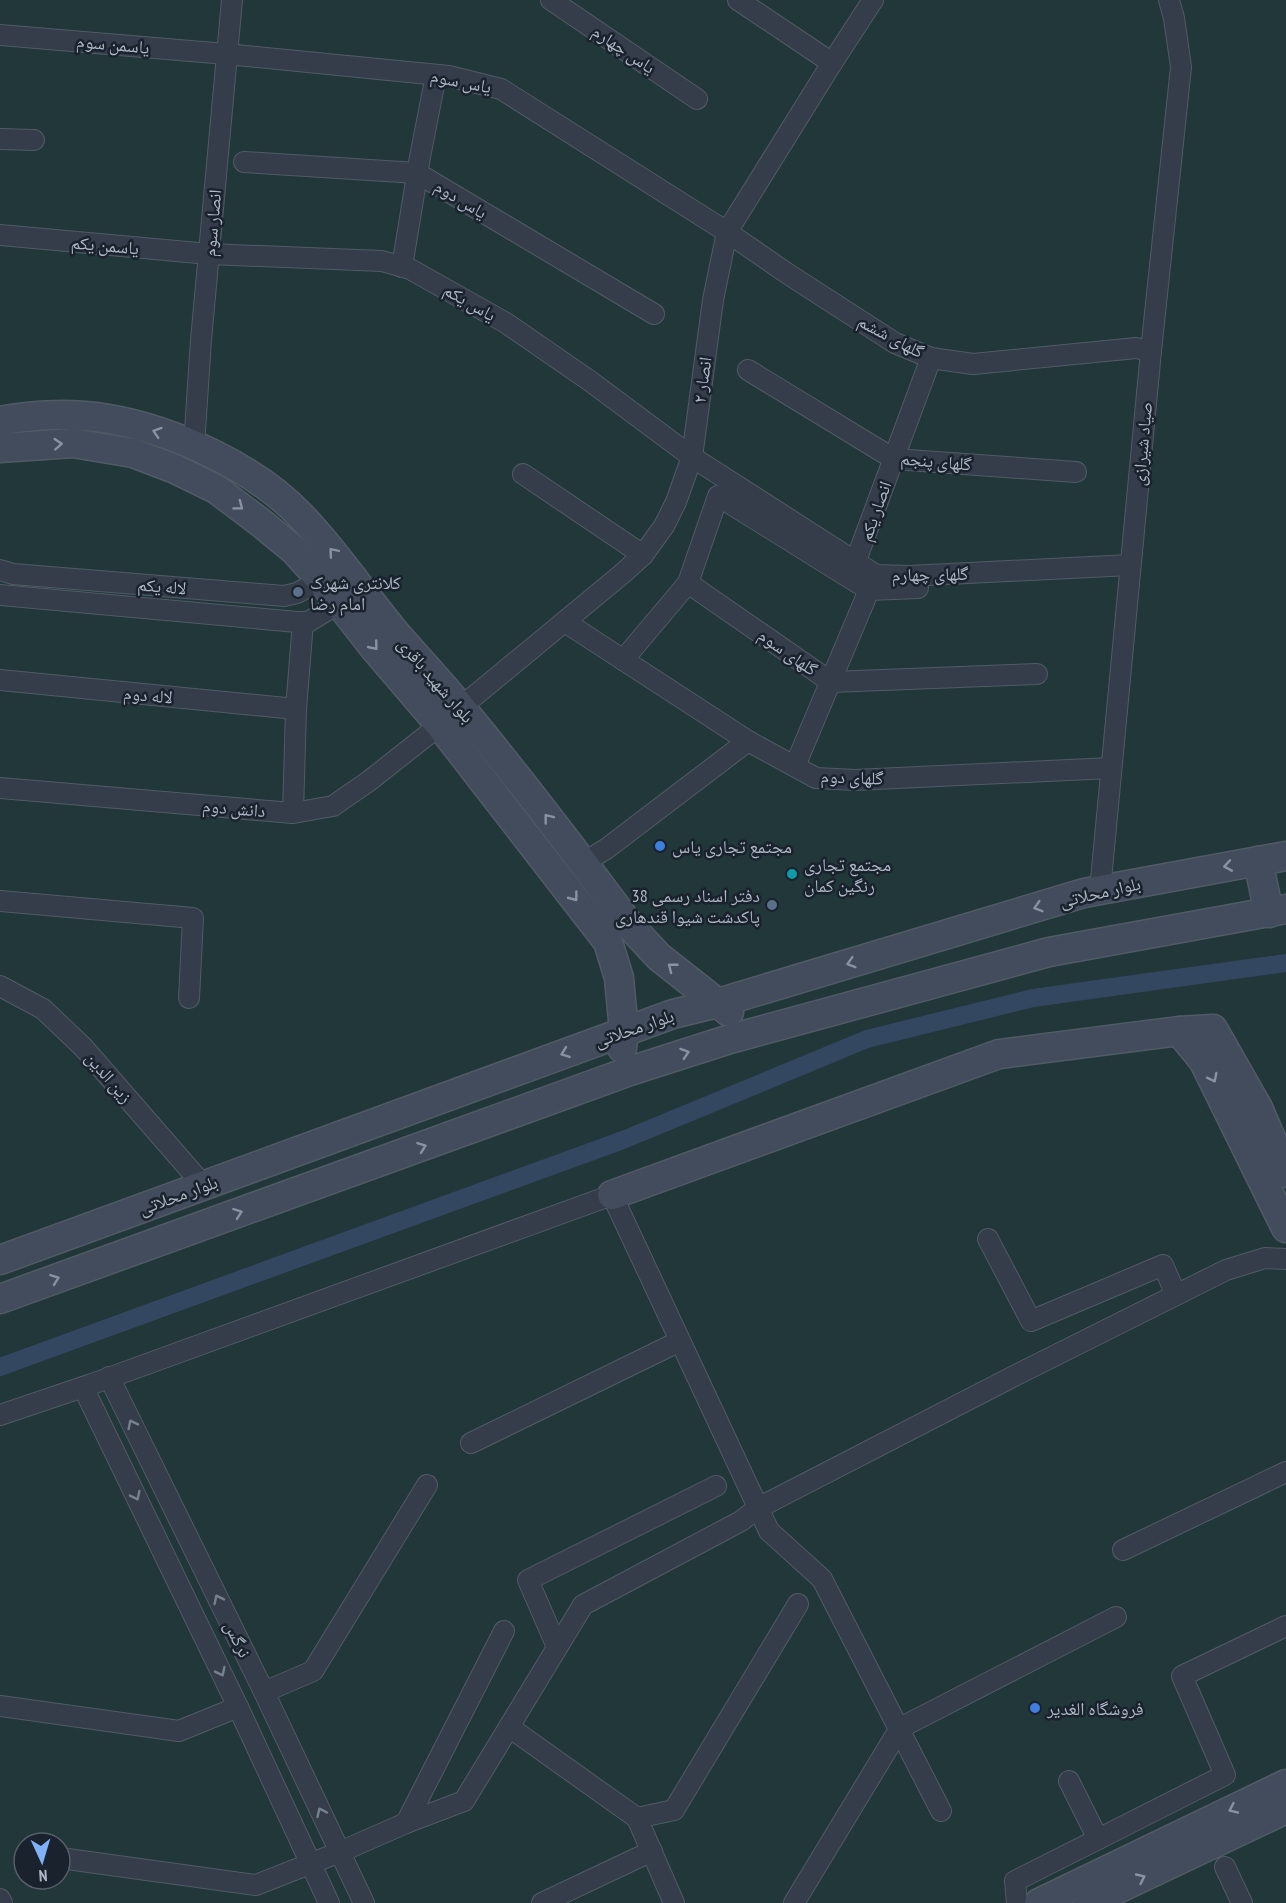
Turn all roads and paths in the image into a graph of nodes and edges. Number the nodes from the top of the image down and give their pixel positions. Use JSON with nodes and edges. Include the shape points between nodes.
{"nodes":[{"id":1,"x":232,"y":0,"type":"edge"},
{"id":2,"x":551,"y":0,"type":"edge"},
{"id":3,"x":738,"y":0,"type":"edge"},
{"id":4,"x":873,"y":0,"type":"edge"},
{"id":5,"x":1169,"y":0,"type":"edge"},
{"id":6,"x":0,"y":35,"type":"edge"},
{"id":7,"x":226,"y":54,"type":"junction"},
{"id":8,"x":832,"y":63,"type":"junction"},
{"id":9,"x":436,"y":75,"type":"junction"},
{"id":10,"x":697,"y":99,"type":"dead end"},
{"id":11,"x":0,"y":139,"type":"edge"},
{"id":12,"x":34,"y":140,"type":"dead end"},
{"id":13,"x":244,"y":162,"type":"dead end"},
{"id":14,"x":417,"y":173,"type":"junction"},
{"id":15,"x":727,"y":232,"type":"junction"},
{"id":16,"x":0,"y":235,"type":"edge"},
{"id":17,"x":209,"y":254,"type":"junction"},
{"id":18,"x":402,"y":267,"type":"junction"},
{"id":19,"x":654,"y":314,"type":"dead end"},
{"id":20,"x":1151,"y":351,"type":"junction"},
{"id":21,"x":931,"y":358,"type":"junction"},
{"id":22,"x":748,"y":370,"type":"dead end"},
{"id":23,"x":0,"y":421,"type":"edge"},
{"id":24,"x":194,"y":446,"type":"junction"},
{"id":25,"x":0,"y":448,"type":"edge"},
{"id":26,"x":692,"y":457,"type":"junction"},
{"id":27,"x":894,"y":459,"type":"junction"},
{"id":28,"x":1076,"y":472,"type":"dead end"},
{"id":29,"x":523,"y":474,"type":"dead end"},
{"id":30,"x":643,"y":555,"type":"junction"},
{"id":31,"x":855,"y":563,"type":"junction"},
{"id":32,"x":1130,"y":565,"type":"junction"},
{"id":33,"x":0,"y":570,"type":"edge"},
{"id":34,"x":321,"y":580,"type":"junction"},
{"id":35,"x":688,"y":582,"type":"junction"},
{"id":36,"x":1058,"y":583,"type":"dead end"},
{"id":37,"x":869,"y":590,"type":"junction"},
{"id":38,"x":0,"y":595,"type":"edge"},
{"id":39,"x":339,"y":603,"type":"junction"},
{"id":40,"x":303,"y":622,"type":"junction"},
{"id":41,"x":565,"y":622,"type":"junction"},
{"id":42,"x":623,"y":660,"type":"junction"},
{"id":43,"x":1037,"y":674,"type":"dead end"},
{"id":44,"x":0,"y":680,"type":"edge"},
{"id":45,"x":831,"y":682,"type":"junction"},
{"id":46,"x":296,"y":709,"type":"junction"},
{"id":47,"x":451,"y":716,"type":"junction"},
{"id":48,"x":748,"y":741,"type":"junction"},
{"id":49,"x":795,"y":766,"type":"junction"},
{"id":50,"x":1111,"y":768,"type":"junction"},
{"id":51,"x":0,"y":788,"type":"edge"},
{"id":52,"x":293,"y":813,"type":"junction"},
{"id":53,"x":1286,"y":856,"type":"edge"},
{"id":54,"x":1258,"y":861,"type":"junction"},
{"id":55,"x":583,"y":863,"type":"junction"},
{"id":56,"x":1100,"y":890,"type":"junction"},
{"id":57,"x":0,"y":901,"type":"edge"},
{"id":58,"x":1277,"y":911,"type":"edge"},
{"id":59,"x":0,"y":986,"type":"edge"},
{"id":60,"x":189,"y":998,"type":"dead end"},
{"id":61,"x":718,"y":1003,"type":"junction"},
{"id":62,"x":624,"y":1031,"type":"junction"},
{"id":63,"x":1179,"y":1031,"type":"junction"},
{"id":64,"x":730,"y":1039,"type":"junction"},
{"id":65,"x":639,"y":1068,"type":"junction"},
{"id":66,"x":1286,"y":1173,"type":"edge"},
{"id":67,"x":204,"y":1186,"type":"junction"},
{"id":68,"x":612,"y":1195,"type":"junction"},
{"id":69,"x":1286,"y":1228,"type":"edge"},
{"id":70,"x":988,"y":1239,"type":"dead end"},
{"id":71,"x":1286,"y":1259,"type":"edge"},
{"id":72,"x":0,"y":1260,"type":"edge"},
{"id":73,"x":1176,"y":1294,"type":"junction"},
{"id":74,"x":0,"y":1299,"type":"edge"},
{"id":75,"x":680,"y":1341,"type":"junction"},
{"id":76,"x":109,"y":1377,"type":"junction"},
{"id":77,"x":83,"y":1387,"type":"junction"},
{"id":78,"x":0,"y":1415,"type":"edge"},
{"id":79,"x":471,"y":1443,"type":"dead end"},
{"id":80,"x":1286,"y":1472,"type":"edge"},
{"id":81,"x":427,"y":1485,"type":"dead end"},
{"id":82,"x":716,"y":1486,"type":"dead end"},
{"id":83,"x":758,"y":1508,"type":"junction"},
{"id":84,"x":1123,"y":1550,"type":"dead end"},
{"id":85,"x":798,"y":1604,"type":"dead end"},
{"id":86,"x":1116,"y":1617,"type":"dead end"},
{"id":87,"x":1286,"y":1626,"type":"edge"},
{"id":88,"x":504,"y":1631,"type":"dead end"},
{"id":89,"x":557,"y":1647,"type":"junction"},
{"id":90,"x":264,"y":1692,"type":"junction"},
{"id":91,"x":0,"y":1706,"type":"edge"},
{"id":92,"x":238,"y":1707,"type":"junction"},
{"id":93,"x":509,"y":1727,"type":"junction"},
{"id":94,"x":900,"y":1728,"type":"junction"},
{"id":95,"x":1069,"y":1781,"type":"dead end"},
{"id":96,"x":1286,"y":1784,"type":"edge"},
{"id":97,"x":1177,"y":1799,"type":"junction"},
{"id":98,"x":1286,"y":1809,"type":"edge"},
{"id":99,"x":941,"y":1811,"type":"dead end"},
{"id":100,"x":637,"y":1818,"type":"junction"},
{"id":101,"x":406,"y":1822,"type":"junction"},
{"id":102,"x":1098,"y":1839,"type":"junction"},
{"id":103,"x":1195,"y":1840,"type":"junction"},
{"id":104,"x":652,"y":1851,"type":"junction"},
{"id":105,"x":339,"y":1852,"type":"junction"},
{"id":106,"x":72,"y":1860,"type":"edge"},
{"id":107,"x":310,"y":1864,"type":"junction"},
{"id":108,"x":1225,"y":1867,"type":"dead end"},
{"id":109,"x":329,"y":1903,"type":"edge"},
{"id":110,"x":364,"y":1903,"type":"edge"},
{"id":111,"x":542,"y":1903,"type":"edge"},
{"id":112,"x":674,"y":1903,"type":"edge"},
{"id":113,"x":794,"y":1903,"type":"edge"},
{"id":114,"x":1017,"y":1903,"type":"edge"},
{"id":115,"x":1039,"y":1903,"type":"edge"},
{"id":116,"x":1088,"y":1903,"type":"edge"},
{"id":117,"x":1242,"y":1903,"type":"edge"}],
"edges":[{"from":1,"to":7,"type":"street","name":"انصار سوم"},
{"from":2,"to":10,"type":"street","name":"یاس چهارم"},
{"from":3,"to":8,"type":"street"},
{"from":4,"to":8,"type":"street","name":"انصار ۲"},
{"from":5,"to":20,"type":"street","name":"صیاد شیرازی","via":[[1181,67]]},
{"from":6,"to":7,"type":"street","name":"یاسمن سوم"},
{"from":7,"to":9,"type":"street","name":"یاس سوم"},
{"from":7,"to":17,"type":"street","name":"انصار سوم"},
{"from":8,"to":15,"type":"street","name":"انصار ۲"},
{"from":9,"to":14,"type":"street"},
{"from":9,"to":15,"type":"street","name":"یاس سوم","via":[[501,89]]},
{"from":11,"to":12,"type":"street"},
{"from":13,"to":14,"type":"street","name":"یاس دوم"},
{"from":14,"to":18,"type":"street"},
{"from":14,"to":19,"type":"street","name":"یاس دوم"},
{"from":15,"to":21,"type":"street","name":"گلهای ششم","via":[[896,343]]},
{"from":15,"to":26,"type":"street","name":"انصار ۲","via":[[713,300]]},
{"from":16,"to":17,"type":"street","name":"یاسمن یکم"},
{"from":17,"to":18,"type":"street","name":"یاس یکم","via":[[382,261]]},
{"from":17,"to":24,"type":"street","name":"انصار سوم"},
{"from":18,"to":26,"type":"street","name":"یاس یکم","via":[[422,274],[506,323]]},
{"from":20,"to":21,"type":"street","name":"گلهای ششم","via":[[1136,348],[973,364]]},
{"from":20,"to":32,"type":"street","name":"صیاد شیرازی"},
{"from":21,"to":27,"type":"street","name":"انصار یکم"},
{"from":22,"to":27,"type":"street","name":"گلهای پنجم"},
{"from":24,"to":23,"type":"street","name":"بلوار شهید باقری","one_way":true,"via":[[109,419],[66,416]]},
{"from":47,"to":24,"type":"street","name":"بلوار شهید باقری","one_way":true,"via":[[397,635],[300,515],[278,495]]},
{"from":25,"to":34,"type":"street","name":"بلوار شهید باقری","one_way":true,"via":[[74,443],[133,453],[175,469],[216,489],[260,522],[294,550]]},
{"from":26,"to":30,"type":"street","name":"انصار ۲","via":[[668,518]]},
{"from":26,"to":31,"type":"street","name":"گلهای چهارم"},
{"from":27,"to":28,"type":"street","name":"گلهای پنجم"},
{"from":27,"to":31,"type":"street","name":"انصار یکم"},
{"from":29,"to":30,"type":"street"},
{"from":30,"to":41,"type":"street","name":"انصار ۲"},
{"from":31,"to":32,"type":"street","name":"گلهای چهارم","via":[[876,575],[909,576]]},
{"from":32,"to":50,"type":"street","name":"صیاد شیرازی"},
{"from":33,"to":34,"type":"street","name":"لاله یکم","via":[[284,596]]},
{"from":34,"to":39,"type":"street","name":"بلوار شهید باقری"},
{"from":35,"to":37,"type":"street","via":[[718,496]]},
{"from":35,"to":42,"type":"street"},
{"from":35,"to":45,"type":"street","name":"گلهای سوم"},
{"from":36,"to":37,"type":"street"},
{"from":37,"to":45,"type":"street"},
{"from":38,"to":40,"type":"street"},
{"from":39,"to":40,"type":"street"},
{"from":39,"to":47,"type":"street","name":"بلوار شهید باقری","one_way":true},
{"from":40,"to":46,"type":"street"},
{"from":41,"to":42,"type":"street","name":"گلهای دوم"},
{"from":41,"to":47,"type":"street","name":"انصار ۲"},
{"from":42,"to":48,"type":"street","name":"گلهای دوم"},
{"from":43,"to":45,"type":"street","name":"گلهای سوم"},
{"from":44,"to":46,"type":"street","name":"لاله دوم"},
{"from":45,"to":49,"type":"street"},
{"from":46,"to":52,"type":"street"},
{"from":47,"to":52,"type":"street","name":"دانش دوم","via":[[333,806]]},
{"from":55,"to":47,"type":"street","name":"بلوار شهید باقری","one_way":true},
{"from":47,"to":62,"type":"street","name":"بلوار شهید باقری","one_way":true,"via":[[608,942],[619,978]]},
{"from":48,"to":49,"type":"street","name":"گلهای دوم"},
{"from":48,"to":55,"type":"street"},
{"from":49,"to":50,"type":"street","name":"گلهای دوم","via":[[816,778],[855,780]]},
{"from":50,"to":56,"type":"street","name":"صیاد شیرازی"},
{"from":51,"to":52,"type":"street","name":"دانش دوم"},
{"from":53,"to":54,"type":"street","name":"بلوار محلاتی"},
{"from":54,"to":56,"type":"street","name":"بلوار محلاتی","one_way":true},
{"from":54,"to":58,"type":"street"},
{"from":61,"to":55,"type":"street","name":"بلوار شهید باقری","one_way":true,"via":[[659,957]]},
{"from":56,"to":61,"type":"street","name":"بلوار محلاتی","one_way":true},
{"from":57,"to":60,"type":"street","via":[[193,918]]},
{"from":58,"to":64,"type":"street","name":"بلوار محلاتی","via":[[1049,952]]},
{"from":59,"to":67,"type":"street","name":"زین الدین","via":[[43,1009],[83,1047]]},
{"from":61,"to":62,"type":"street","name":"بلوار محلاتی"},
{"from":61,"to":64,"type":"street","via":[[728,1009],[732,1019]]},
{"from":62,"to":65,"type":"street","name":"بلوار شهید باقری","via":[[622,1049]]},
{"from":62,"to":67,"type":"street","name":"بلوار محلاتی","one_way":true},
{"from":63,"to":66,"type":"street","via":[[1213,1029],[1258,1108]]},
{"from":63,"to":68,"type":"street","via":[[999,1053]]},
{"from":63,"to":69,"type":"street","one_way":true,"via":[[1203,1060]]},
{"from":65,"to":64,"type":"street","name":"بلوار محلاتی","one_way":true},
{"from":74,"to":65,"type":"street","name":"بلوار محلاتی","one_way":true},
{"from":67,"to":72,"type":"street","name":"بلوار محلاتی"},
{"from":68,"to":75,"type":"street"},
{"from":68,"to":76,"type":"street"},
{"from":70,"to":73,"type":"street","via":[[1032,1321],[1163,1266]]},
{"from":71,"to":73,"type":"street","via":[[1265,1258],[1226,1270]]},
{"from":73,"to":83,"type":"street"},
{"from":75,"to":79,"type":"street"},
{"from":75,"to":83,"type":"street"},
{"from":76,"to":77,"type":"street"},
{"from":90,"to":76,"type":"street","name":"نرگس","one_way":true},
{"from":77,"to":78,"type":"street"},
{"from":77,"to":92,"type":"street","name":"نرگس","one_way":true},
{"from":80,"to":84,"type":"street"},
{"from":81,"to":90,"type":"street","via":[[313,1671]]},
{"from":82,"to":89,"type":"street","via":[[528,1580]]},
{"from":83,"to":89,"type":"street","via":[[741,1521],[583,1605]]},
{"from":83,"to":94,"type":"street","via":[[769,1531],[822,1579]]},
{"from":85,"to":100,"type":"street","via":[[674,1810]]},
{"from":86,"to":94,"type":"street"},
{"from":87,"to":97,"type":"street","via":[[1182,1676],[1225,1775]]},
{"from":88,"to":101,"type":"street"},
{"from":89,"to":93,"type":"street"},
{"from":105,"to":90,"type":"street","name":"نرگس","one_way":true},
{"from":91,"to":92,"type":"street","via":[[179,1731]]},
{"from":92,"to":107,"type":"street","name":"نرگس"},
{"from":93,"to":100,"type":"street"},
{"from":93,"to":101,"type":"street","via":[[464,1802]]},
{"from":94,"to":99,"type":"street"},
{"from":94,"to":113,"type":"street"},
{"from":95,"to":102,"type":"street"},
{"from":96,"to":103,"type":"street","one_way":true},
{"from":97,"to":102,"type":"street"},
{"from":97,"to":103,"type":"street"},
{"from":98,"to":103,"type":"street"},
{"from":100,"to":104,"type":"street"},
{"from":101,"to":105,"type":"street"},
{"from":102,"to":114,"type":"street","via":[[1015,1881]]},
{"from":103,"to":115,"type":"street"},
{"from":116,"to":103,"type":"street","one_way":true},
{"from":104,"to":111,"type":"street"},
{"from":104,"to":112,"type":"street"},
{"from":105,"to":107,"type":"street"},
{"from":105,"to":110,"type":"street","name":"نرگس"},
{"from":106,"to":107,"type":"street","via":[[256,1885]]},
{"from":107,"to":109,"type":"street","name":"نرگس"},
{"from":108,"to":117,"type":"street"}]}
